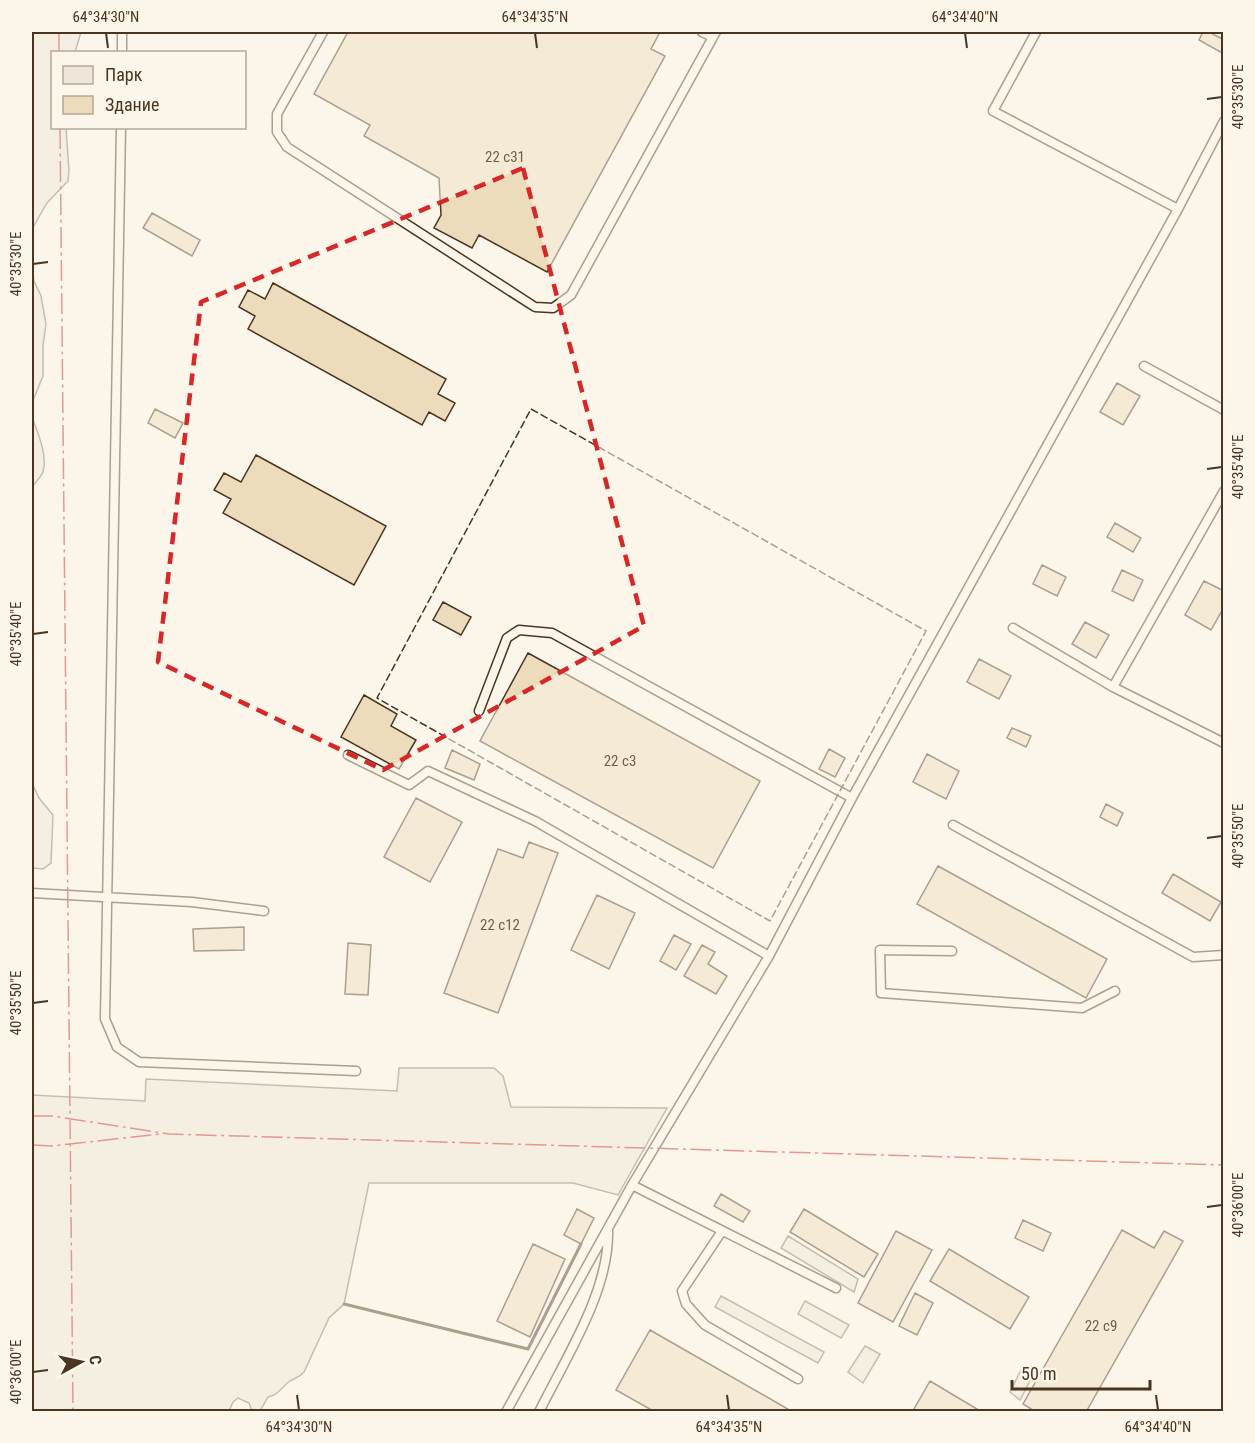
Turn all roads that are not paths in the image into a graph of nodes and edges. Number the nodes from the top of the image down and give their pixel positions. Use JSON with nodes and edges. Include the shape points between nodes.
{"nodes":[{"id":1,"x":122,"y":32,"type":"edge"},
{"id":2,"x":323,"y":32,"type":"edge"},
{"id":3,"x":702,"y":32,"type":"edge"},
{"id":4,"x":1036,"y":32,"type":"edge"},
{"id":5,"x":714,"y":34,"type":"edge"},
{"id":6,"x":122,"y":51,"type":"edge"},
{"id":7,"x":1224,"y":121,"type":"edge"},
{"id":8,"x":121,"y":129,"type":"edge"},
{"id":9,"x":1178,"y":209,"type":"junction"},
{"id":10,"x":1144,"y":366,"type":"dead end"},
{"id":11,"x":1224,"y":410,"type":"edge"},
{"id":12,"x":1224,"y":491,"type":"edge"},
{"id":13,"x":1013,"y":628,"type":"dead end"},
{"id":14,"x":1113,"y":687,"type":"junction"},
{"id":15,"x":479,"y":711,"type":"dead end"},
{"id":16,"x":1224,"y":743,"type":"edge"},
{"id":17,"x":348,"y":755,"type":"dead end"},
{"id":18,"x":852,"y":798,"type":"junction"},
{"id":19,"x":953,"y":825,"type":"dead end"},
{"id":20,"x":32,"y":893,"type":"edge"},
{"id":21,"x":107,"y":898,"type":"junction"},
{"id":22,"x":264,"y":911,"type":"dead end"},
{"id":23,"x":952,"y":951,"type":"dead end"},
{"id":24,"x":1224,"y":955,"type":"edge"},
{"id":25,"x":769,"y":956,"type":"junction"},
{"id":26,"x":1115,"y":991,"type":"dead end"},
{"id":27,"x":356,"y":1071,"type":"dead end"},
{"id":28,"x":632,"y":1185,"type":"junction"},
{"id":29,"x":608,"y":1228,"type":"junction"},
{"id":30,"x":722,"y":1231,"type":"junction"},
{"id":31,"x":836,"y":1288,"type":"dead end"},
{"id":32,"x":798,"y":1379,"type":"dead end"},
{"id":33,"x":506,"y":1412,"type":"edge"},
{"id":34,"x":539,"y":1412,"type":"edge"}],
"edges":[{"from":1,"to":6,"type":"lane"},
{"from":2,"to":5,"type":"lane","via":[[277,114],[277,132],[288,147],[535,307],[553,308],[571,295]]},
{"from":3,"to":5,"type":"lane"},
{"from":4,"to":9,"type":"lane","via":[[993,111]]},
{"from":7,"to":9,"type":"lane"},
{"from":8,"to":21,"type":"lane"},
{"from":9,"to":18,"type":"lane"},
{"from":10,"to":11,"type":"lane"},
{"from":12,"to":14,"type":"lane"},
{"from":13,"to":14,"type":"lane"},
{"from":14,"to":16,"type":"lane"},
{"from":15,"to":18,"type":"lane","via":[[507,638],[519,630],[552,633]]},
{"from":17,"to":25,"type":"lane","via":[[409,785],[428,771],[514,811]]},
{"from":18,"to":25,"type":"lane"},
{"from":19,"to":24,"type":"lane","via":[[1193,957]]},
{"from":20,"to":21,"type":"lane"},
{"from":21,"to":22,"type":"lane","via":[[192,902]]},
{"from":21,"to":27,"type":"lane","via":[[105,1019],[117,1047],[139,1062]]},
{"from":23,"to":26,"type":"lane","via":[[880,950],[881,993],[1082,1008]]},
{"from":25,"to":28,"type":"lane"},
{"from":28,"to":29,"type":"lane"},
{"from":28,"to":30,"type":"lane"},
{"from":29,"to":33,"type":"lane"},
{"from":29,"to":34,"type":"lane","via":[[609,1248],[595,1300]]},
{"from":30,"to":31,"type":"lane"},
{"from":30,"to":32,"type":"lane","via":[[682,1291],[686,1304],[705,1325]]}]}
